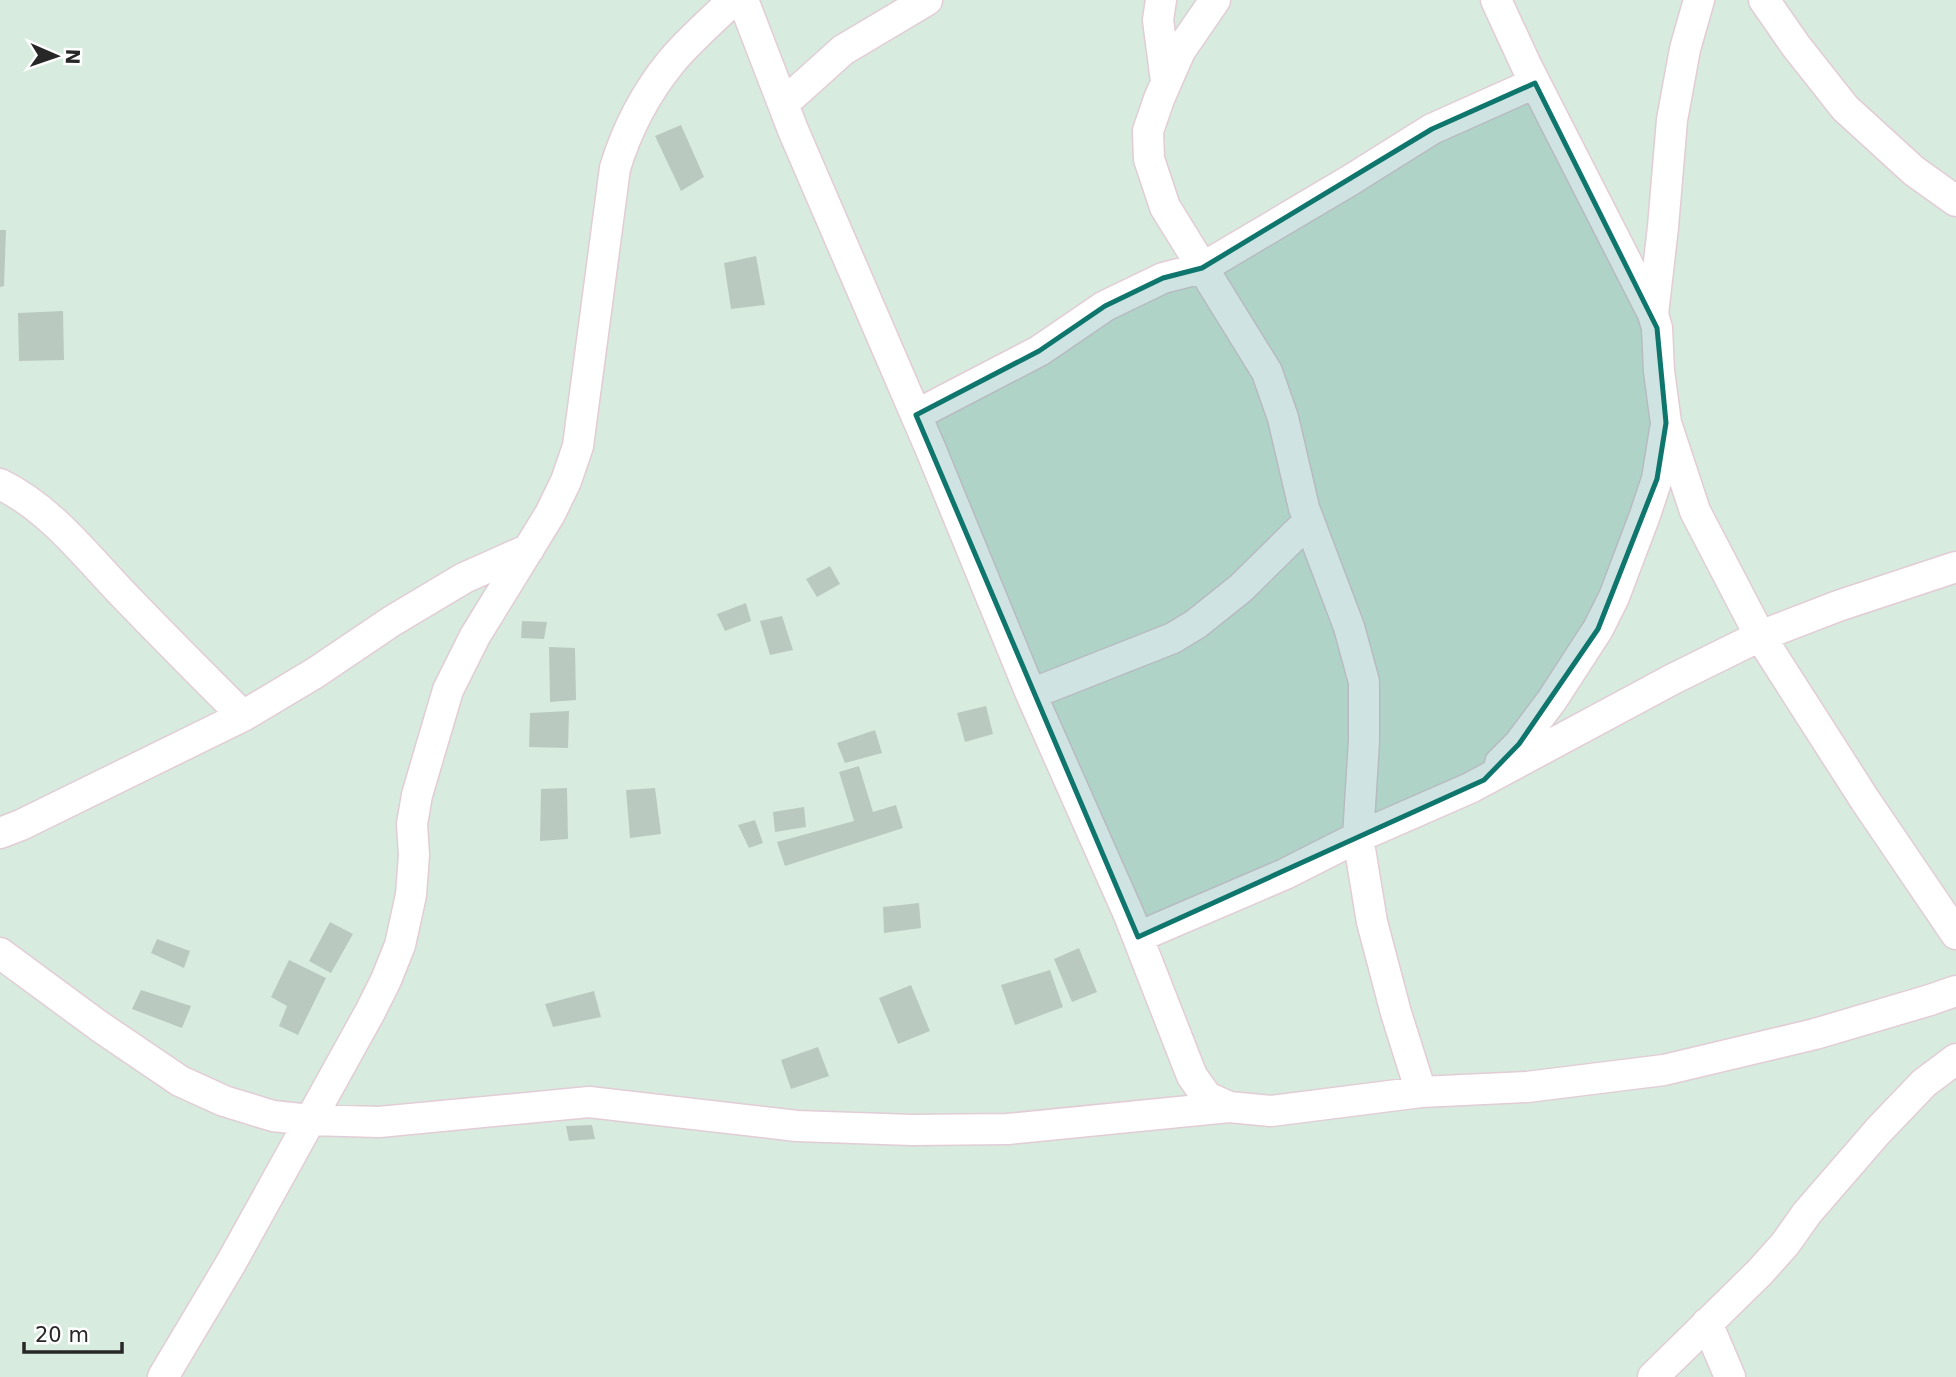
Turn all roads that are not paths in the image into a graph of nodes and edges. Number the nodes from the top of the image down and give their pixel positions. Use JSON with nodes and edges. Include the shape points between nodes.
{"nodes":[{"id":1,"x":733,"y":0,"type":"edge"},
{"id":2,"x":743,"y":0,"type":"edge"},
{"id":3,"x":927,"y":0,"type":"edge"},
{"id":4,"x":1161,"y":0,"type":"edge"},
{"id":5,"x":1215,"y":0,"type":"edge"},
{"id":6,"x":1496,"y":0,"type":"edge"},
{"id":7,"x":1699,"y":0,"type":"edge"},
{"id":8,"x":1765,"y":0,"type":"edge"},
{"id":9,"x":1166,"y":81,"type":"junction"},
{"id":10,"x":1535,"y":83,"type":"junction"},
{"id":11,"x":783,"y":104,"type":"junction"},
{"id":12,"x":1956,"y":201,"type":"edge"},
{"id":13,"x":1202,"y":268,"type":"junction"},
{"id":14,"x":1653,"y":314,"type":"junction"},
{"id":15,"x":916,"y":415,"type":"junction"},
{"id":16,"x":1666,"y":423,"type":"junction"},
{"id":17,"x":0,"y":484,"type":"edge"},
{"id":18,"x":1309,"y":521,"type":"junction"},
{"id":19,"x":529,"y":549,"type":"junction"},
{"id":20,"x":1956,"y":567,"type":"edge"},
{"id":21,"x":1760,"y":636,"type":"junction"},
{"id":22,"x":1031,"y":694,"type":"junction"},
{"id":23,"x":243,"y":716,"type":"junction"},
{"id":24,"x":1483,"y":780,"type":"junction"},
{"id":25,"x":0,"y":833,"type":"edge"},
{"id":26,"x":1358,"y":837,"type":"junction"},
{"id":27,"x":1956,"y":934,"type":"edge"},
{"id":28,"x":1138,"y":937,"type":"junction"},
{"id":29,"x":0,"y":953,"type":"edge"},
{"id":30,"x":1956,"y":991,"type":"edge"},
{"id":31,"x":1956,"y":1059,"type":"edge"},
{"id":32,"x":1421,"y":1092,"type":"junction"},
{"id":33,"x":1229,"y":1107,"type":"junction"},
{"id":34,"x":310,"y":1120,"type":"junction"},
{"id":35,"x":1707,"y":1323,"type":"junction"},
{"id":36,"x":163,"y":1377,"type":"edge"},
{"id":37,"x":1653,"y":1377,"type":"edge"},
{"id":38,"x":1730,"y":1377,"type":"edge"}],
"edges":[{"from":1,"to":19,"type":"street","via":[[672,61],[638,110],[622,144],[578,446],[566,481]]},
{"from":2,"to":11,"type":"street"},
{"from":3,"to":11,"type":"street","via":[[843,50]]},
{"from":4,"to":9,"type":"street","via":[[1158,20]]},
{"from":5,"to":9,"type":"street","via":[[1180,51]]},
{"from":6,"to":10,"type":"street"},
{"from":7,"to":14,"type":"street","via":[[1672,120]]},
{"from":8,"to":12,"type":"street","via":[[1845,108]]},
{"from":9,"to":13,"type":"street","via":[[1148,131],[1149,159],[1165,207]]},
{"from":10,"to":13,"type":"street","via":[[1432,129]]},
{"from":10,"to":14,"type":"street"},
{"from":11,"to":15,"type":"street"},
{"from":13,"to":15,"type":"street","via":[[1163,278],[1105,306],[1039,351]]},
{"from":13,"to":18,"type":"street","via":[[1266,372],[1283,418]]},
{"from":14,"to":16,"type":"street"},
{"from":15,"to":22,"type":"street"},
{"from":16,"to":21,"type":"street","via":[[1695,511]]},
{"from":16,"to":24,"type":"street","via":[[1645,515],[1598,629],[1527,733]]},
{"from":17,"to":23,"type":"street","via":[[54,521]]},
{"from":18,"to":22,"type":"street","via":[[1241,588],[1196,624],[1173,638]]},
{"from":18,"to":26,"type":"street","via":[[1349,627],[1364,682]]},
{"from":19,"to":23,"type":"street","via":[[464,578]]},
{"from":19,"to":34,"type":"street","via":[[448,690],[417,795],[411,895],[400,945],[370,1012]]},
{"from":20,"to":21,"type":"street"},
{"from":21,"to":24,"type":"street"},
{"from":21,"to":27,"type":"street"},
{"from":22,"to":28,"type":"street"},
{"from":23,"to":25,"type":"street"},
{"from":24,"to":26,"type":"street"},
{"from":26,"to":28,"type":"street"},
{"from":26,"to":32,"type":"street","via":[[1372,922]]},
{"from":28,"to":33,"type":"street","via":[[1192,1076],[1207,1097]]},
{"from":29,"to":34,"type":"street","via":[[180,1081],[273,1116]]},
{"from":30,"to":32,"type":"street","via":[[1815,1034],[1664,1070],[1527,1087]]},
{"from":31,"to":35,"type":"street","via":[[1924,1083],[1878,1131],[1760,1272]]},
{"from":32,"to":33,"type":"street","via":[[1271,1111]]},
{"from":33,"to":34,"type":"street","via":[[1008,1129],[797,1126],[589,1102],[379,1122]]},
{"from":34,"to":36,"type":"street"},
{"from":35,"to":37,"type":"street"},
{"from":35,"to":38,"type":"street"}]}
